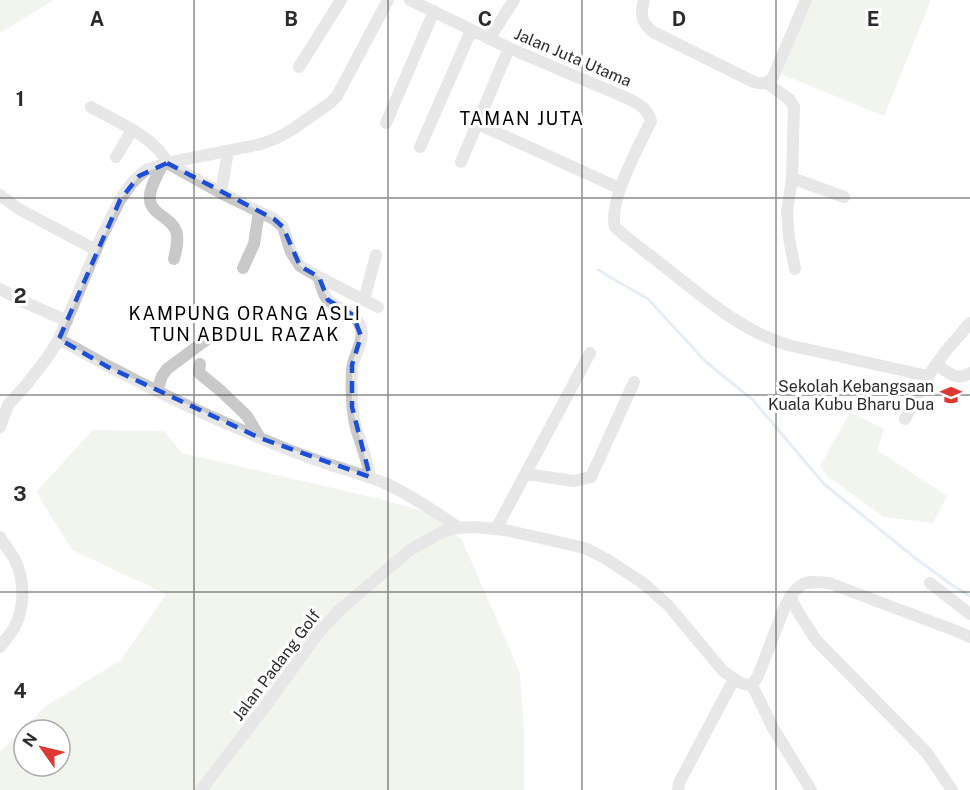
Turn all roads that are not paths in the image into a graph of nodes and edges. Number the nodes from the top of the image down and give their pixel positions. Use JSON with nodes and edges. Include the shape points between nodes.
{"nodes":[{"id":1,"x":341,"y":0,"type":"edge"},
{"id":2,"x":388,"y":0,"type":"edge"},
{"id":3,"x":410,"y":0,"type":"edge"},
{"id":4,"x":514,"y":0,"type":"edge"},
{"id":5,"x":644,"y":0,"type":"edge"},
{"id":6,"x":806,"y":0,"type":"edge"},
{"id":7,"x":434,"y":10,"type":"junction"},
{"id":8,"x":471,"y":31,"type":"junction"},
{"id":9,"x":489,"y":39,"type":"junction"},
{"id":10,"x":508,"y":48,"type":"junction"},
{"id":11,"x":299,"y":67,"type":"dead end"},
{"id":12,"x":767,"y":83,"type":"junction"},
{"id":13,"x":91,"y":107,"type":"dead end"},
{"id":14,"x":386,"y":123,"type":"dead end"},
{"id":15,"x":478,"y":124,"type":"junction"},
{"id":16,"x":132,"y":130,"type":"junction"},
{"id":17,"x":420,"y":147,"type":"dead end"},
{"id":18,"x":228,"y":151,"type":"junction"},
{"id":19,"x":116,"y":157,"type":"dead end"},
{"id":20,"x":462,"y":162,"type":"dead end"},
{"id":21,"x":164,"y":164,"type":"junction"},
{"id":22,"x":792,"y":178,"type":"junction"},
{"id":23,"x":619,"y":188,"type":"junction"},
{"id":24,"x":221,"y":193,"type":"junction"},
{"id":25,"x":0,"y":195,"type":"edge"},
{"id":26,"x":844,"y":197,"type":"dead end"},
{"id":27,"x":260,"y":212,"type":"junction"},
{"id":28,"x":96,"y":250,"type":"junction"},
{"id":29,"x":376,"y":255,"type":"dead end"},
{"id":30,"x":174,"y":259,"type":"dead end"},
{"id":31,"x":243,"y":268,"type":"dead end"},
{"id":32,"x":795,"y":269,"type":"dead end"},
{"id":33,"x":319,"y":277,"type":"junction"},
{"id":34,"x":0,"y":289,"type":"edge"},
{"id":35,"x":364,"y":300,"type":"junction"},
{"id":36,"x":378,"y":307,"type":"dead end"},
{"id":37,"x":67,"y":321,"type":"junction"},
{"id":38,"x":970,"y":323,"type":"edge"},
{"id":39,"x":59,"y":339,"type":"junction"},
{"id":40,"x":206,"y":340,"type":"dead end"},
{"id":41,"x":590,"y":353,"type":"dead end"},
{"id":42,"x":200,"y":364,"type":"dead end"},
{"id":43,"x":936,"y":364,"type":"junction"},
{"id":44,"x":970,"y":373,"type":"edge"},
{"id":45,"x":928,"y":376,"type":"junction"},
{"id":46,"x":634,"y":382,"type":"dead end"},
{"id":47,"x":157,"y":392,"type":"junction"},
{"id":48,"x":905,"y":419,"type":"dead end"},
{"id":49,"x":0,"y":427,"type":"edge"},
{"id":50,"x":260,"y":438,"type":"junction"},
{"id":51,"x":526,"y":474,"type":"junction"},
{"id":52,"x":370,"y":477,"type":"junction"},
{"id":53,"x":459,"y":528,"type":"junction"},
{"id":54,"x":496,"y":529,"type":"junction"},
{"id":55,"x":1,"y":542,"type":"edge"},
{"id":56,"x":930,"y":583,"type":"dead end"},
{"id":57,"x":790,"y":596,"type":"junction"},
{"id":58,"x":970,"y":614,"type":"edge"},
{"id":59,"x":970,"y":637,"type":"edge"},
{"id":60,"x":0,"y":647,"type":"edge"},
{"id":61,"x":734,"y":680,"type":"junction"},
{"id":62,"x":752,"y":685,"type":"junction"},
{"id":63,"x":201,"y":790,"type":"edge"},
{"id":64,"x":678,"y":790,"type":"edge"},
{"id":65,"x":811,"y":790,"type":"edge"},
{"id":66,"x":952,"y":790,"type":"edge"}],
"edges":[{"from":1,"to":11,"type":"street"},
{"from":2,"to":18,"type":"street","via":[[333,100],[277,138]]},
{"from":3,"to":7,"type":"street","name":"Jalan Juta Utama"},
{"from":4,"to":9,"type":"street"},
{"from":5,"to":12,"type":"street","via":[[642,16],[653,32],[754,82]]},
{"from":6,"to":12,"type":"street"},
{"from":7,"to":8,"type":"street","name":"Jalan Juta Utama"},
{"from":7,"to":14,"type":"street"},
{"from":8,"to":9,"type":"street","name":"Jalan Juta Utama"},
{"from":8,"to":17,"type":"street"},
{"from":9,"to":10,"type":"street","name":"Jalan Juta Utama"},
{"from":10,"to":15,"type":"street"},
{"from":10,"to":23,"type":"street","name":"Jalan Juta Utama","via":[[629,99],[647,111],[651,121]]},
{"from":12,"to":22,"type":"street","via":[[793,103]]},
{"from":13,"to":16,"type":"street"},
{"from":15,"to":20,"type":"street"},
{"from":15,"to":23,"type":"street"},
{"from":16,"to":19,"type":"street"},
{"from":16,"to":21,"type":"street","via":[[158,148]]},
{"from":18,"to":21,"type":"street"},
{"from":18,"to":24,"type":"street"},
{"from":21,"to":24,"type":"street"},
{"from":21,"to":28,"type":"street","via":[[146,170],[131,184]]},
{"from":21,"to":30,"type":"street","via":[[150,193],[150,202],[176,230]]},
{"from":22,"to":26,"type":"street"},
{"from":22,"to":32,"type":"street","via":[[787,213]]},
{"from":23,"to":45,"type":"street","via":[[615,227],[742,325],[788,345]]},
{"from":24,"to":27,"type":"street"},
{"from":25,"to":28,"type":"street"},
{"from":27,"to":31,"type":"street","via":[[254,244]]},
{"from":27,"to":33,"type":"street","via":[[283,226],[300,266]]},
{"from":28,"to":37,"type":"street"},
{"from":29,"to":35,"type":"street"},
{"from":33,"to":35,"type":"street"},
{"from":33,"to":52,"type":"street","via":[[328,300],[353,315],[361,328],[352,365],[352,407]]},
{"from":34,"to":37,"type":"street"},
{"from":35,"to":36,"type":"street"},
{"from":37,"to":39,"type":"street"},
{"from":38,"to":43,"type":"street"},
{"from":39,"to":47,"type":"street"},
{"from":39,"to":49,"type":"street","via":[[8,405]]},
{"from":40,"to":47,"type":"street","via":[[166,369]]},
{"from":41,"to":51,"type":"street"},
{"from":42,"to":50,"type":"street","via":[[200,373],[247,416]]},
{"from":43,"to":44,"type":"street","via":[[954,377]]},
{"from":43,"to":45,"type":"street"},
{"from":45,"to":48,"type":"street"},
{"from":46,"to":51,"type":"street","via":[[591,477],[574,481]]},
{"from":47,"to":50,"type":"street"},
{"from":50,"to":52,"type":"street"},
{"from":51,"to":54,"type":"street"},
{"from":52,"to":53,"type":"street","via":[[421,502]]},
{"from":53,"to":54,"type":"street","name":"Jalan Padang Golf"},
{"from":53,"to":63,"type":"street","name":"Jalan Padang Golf","via":[[444,531],[410,550],[341,609],[319,632]]},
{"from":54,"to":61,"type":"street","name":"Jalan Padang Golf","via":[[585,548],[608,560],[668,605]]},
{"from":55,"to":60,"type":"street","via":[[14,557],[22,592],[15,627]]},
{"from":56,"to":58,"type":"street"},
{"from":57,"to":59,"type":"street","via":[[804,583],[829,583]]},
{"from":57,"to":62,"type":"street"},
{"from":57,"to":66,"type":"street","via":[[816,640],[927,753]]},
{"from":61,"to":62,"type":"street"},
{"from":61,"to":64,"type":"street"},
{"from":62,"to":65,"type":"street","via":[[772,728]]}]}
